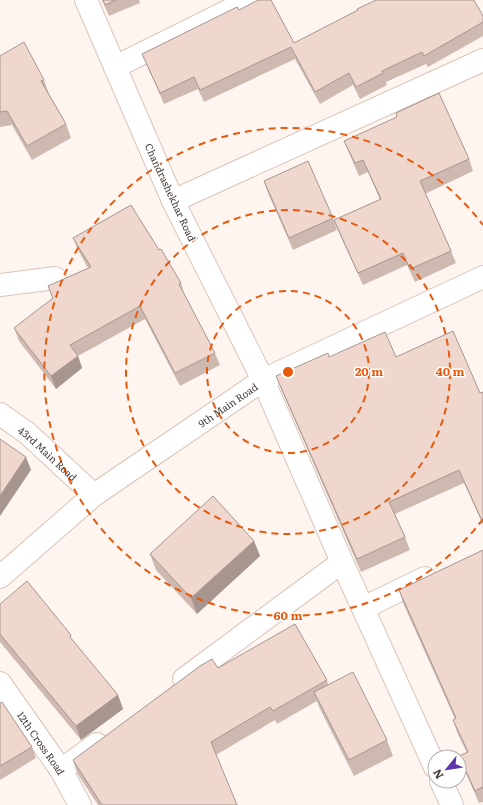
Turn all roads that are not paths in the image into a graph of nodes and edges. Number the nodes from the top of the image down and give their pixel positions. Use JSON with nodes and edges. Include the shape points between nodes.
{"nodes":[{"id":1,"x":86,"y":0,"type":"edge"},
{"id":2,"x":250,"y":0,"type":"edge"},
{"id":3,"x":483,"y":60,"type":"edge"},
{"id":4,"x":115,"y":67,"type":"junction"},
{"id":5,"x":173,"y":201,"type":"junction"},
{"id":6,"x":483,"y":277,"type":"edge"},
{"id":7,"x":55,"y":278,"type":"dead end"},
{"id":8,"x":0,"y":285,"type":"edge"},
{"id":9,"x":264,"y":380,"type":"junction"},
{"id":10,"x":0,"y":414,"type":"edge"},
{"id":11,"x":94,"y":495,"type":"junction"},
{"id":12,"x":342,"y":562,"type":"junction"},
{"id":13,"x":441,"y":571,"type":"edge"},
{"id":14,"x":0,"y":577,"type":"edge"},
{"id":15,"x":363,"y":608,"type":"junction"},
{"id":16,"x":0,"y":683,"type":"edge"},
{"id":17,"x":169,"y":690,"type":"edge"},
{"id":18,"x":112,"y":732,"type":"edge"},
{"id":19,"x":427,"y":749,"type":"edge"},
{"id":20,"x":60,"y":770,"type":"junction"},
{"id":21,"x":444,"y":789,"type":"edge"},
{"id":22,"x":80,"y":805,"type":"edge"},
{"id":23,"x":450,"y":805,"type":"edge"}],
"edges":[{"from":1,"to":4,"type":"street","name":"Chandrashekhar Road"},
{"from":2,"to":4,"type":"street"},
{"from":3,"to":5,"type":"street"},
{"from":4,"to":5,"type":"street","name":"Chandrashekhar Road"},
{"from":5,"to":9,"type":"street","name":"Chandrashekhar Road"},
{"from":6,"to":9,"type":"street","name":"9th Main Road"},
{"from":7,"to":8,"type":"street"},
{"from":9,"to":11,"type":"street","name":"9th Main Road"},
{"from":9,"to":12,"type":"street","name":"Chandrashekhar Road"},
{"from":10,"to":11,"type":"street","name":"43rd Main Road","via":[[27,433]]},
{"from":11,"to":14,"type":"street","name":"9th Main Road"},
{"from":12,"to":15,"type":"street","name":"Chandrashekhar Road"},
{"from":12,"to":17,"type":"street"},
{"from":13,"to":15,"type":"street"},
{"from":15,"to":19,"type":"street","name":"Chandrashekhar Road"},
{"from":16,"to":20,"type":"street","name":"12th Cross Road"},
{"from":18,"to":20,"type":"street"},
{"from":20,"to":22,"type":"street","name":"12th Cross Road"},
{"from":21,"to":23,"type":"street"}]}
